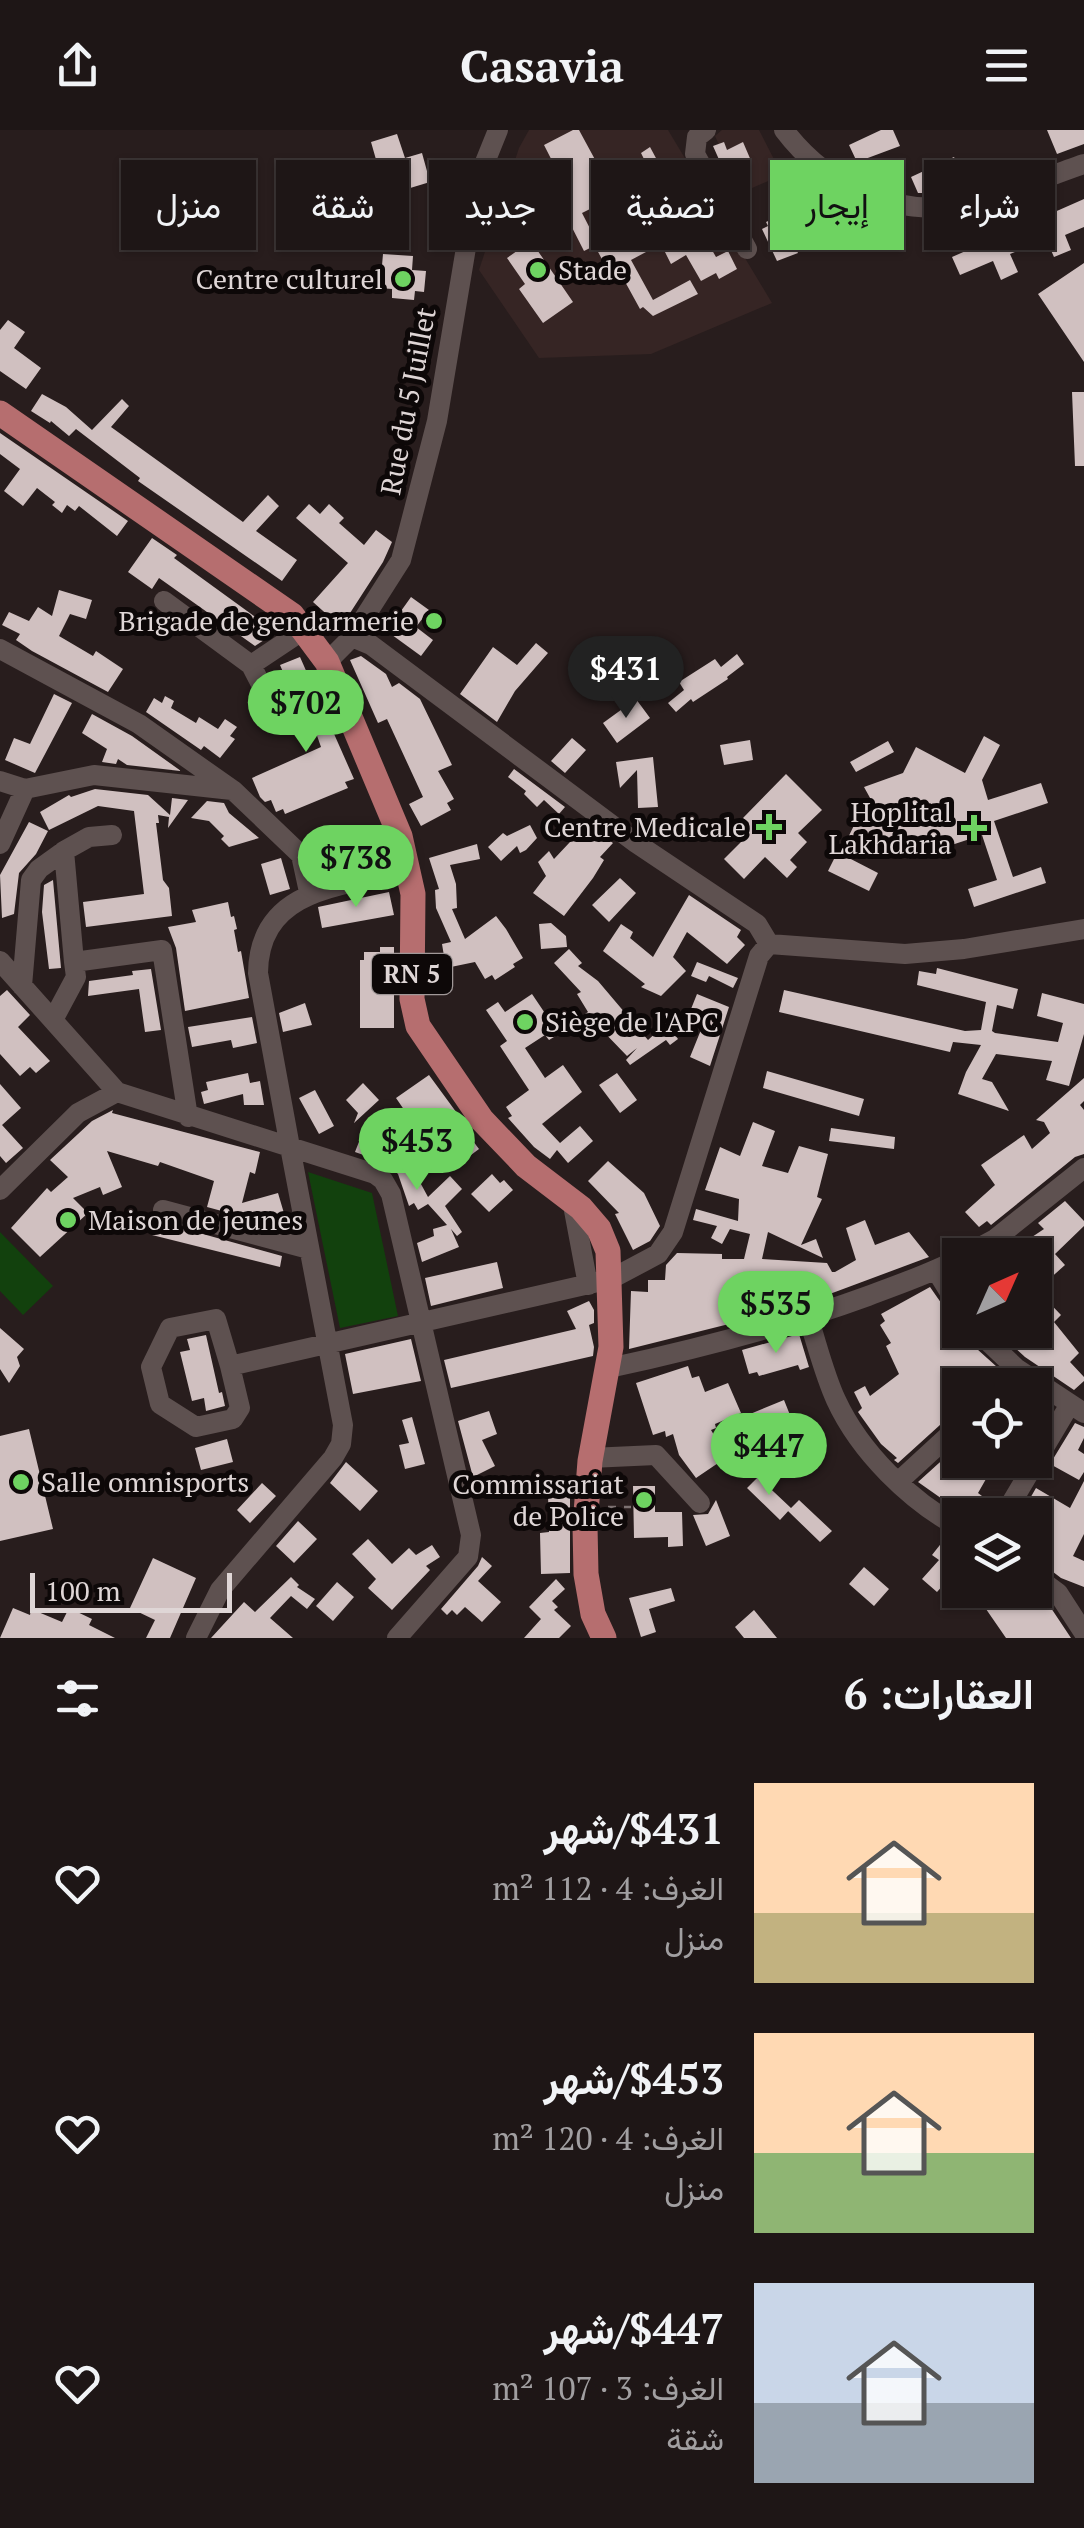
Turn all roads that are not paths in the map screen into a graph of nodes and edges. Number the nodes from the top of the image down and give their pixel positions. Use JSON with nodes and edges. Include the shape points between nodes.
{"nodes":[{"id":1,"x":498,"y":130,"type":"edge"},
{"id":2,"x":706,"y":130,"type":"edge"},
{"id":3,"x":784,"y":130,"type":"edge"},
{"id":4,"x":698,"y":160,"type":"edge"},
{"id":5,"x":1084,"y":164,"type":"edge"},
{"id":6,"x":0,"y":413,"type":"edge"},
{"id":7,"x":164,"y":601,"type":"dead end"},
{"id":8,"x":306,"y":629,"type":"junction"},
{"id":9,"x":352,"y":636,"type":"junction"},
{"id":10,"x":0,"y":649,"type":"edge"},
{"id":11,"x":328,"y":662,"type":"junction"},
{"id":12,"x":251,"y":665,"type":"junction"},
{"id":13,"x":269,"y":700,"type":"dead end"},
{"id":14,"x":0,"y":781,"type":"edge"},
{"id":15,"x":25,"y":789,"type":"junction"},
{"id":16,"x":234,"y":790,"type":"junction"},
{"id":17,"x":112,"y":836,"type":"dead end"},
{"id":18,"x":400,"y":836,"type":"junction"},
{"id":19,"x":0,"y":844,"type":"edge"},
{"id":20,"x":64,"y":850,"type":"junction"},
{"id":21,"x":301,"y":855,"type":"junction"},
{"id":22,"x":410,"y":872,"type":"junction"},
{"id":23,"x":309,"y":892,"type":"junction"},
{"id":24,"x":1084,"y":928,"type":"edge"},
{"id":25,"x":770,"y":944,"type":"junction"},
{"id":26,"x":0,"y":961,"type":"edge"},
{"id":27,"x":74,"y":962,"type":"junction"},
{"id":28,"x":22,"y":986,"type":"junction"},
{"id":29,"x":53,"y":1020,"type":"junction"},
{"id":30,"x":117,"y":1092,"type":"junction"},
{"id":31,"x":188,"y":1117,"type":"junction"},
{"id":32,"x":290,"y":1147,"type":"junction"},
{"id":33,"x":1084,"y":1168,"type":"edge"},
{"id":34,"x":0,"y":1190,"type":"edge"},
{"id":35,"x":163,"y":1210,"type":"dead end"},
{"id":36,"x":996,"y":1238,"type":"edge"},
{"id":37,"x":309,"y":1250,"type":"junction"},
{"id":38,"x":942,"y":1267,"type":"edge"},
{"id":39,"x":936,"y":1270,"type":"junction"},
{"id":40,"x":942,"y":1280,"type":"edge"},
{"id":41,"x":599,"y":1282,"type":"junction"},
{"id":42,"x":808,"y":1318,"type":"junction"},
{"id":43,"x":422,"y":1324,"type":"junction"},
{"id":44,"x":328,"y":1346,"type":"junction"},
{"id":45,"x":995,"y":1348,"type":"edge"},
{"id":46,"x":230,"y":1366,"type":"junction"},
{"id":47,"x":609,"y":1368,"type":"junction"},
{"id":48,"x":1016,"y":1368,"type":"edge"},
{"id":49,"x":1052,"y":1392,"type":"edge"},
{"id":50,"x":1077,"y":1409,"type":"edge"},
{"id":51,"x":942,"y":1442,"type":"edge"},
{"id":52,"x":590,"y":1458,"type":"junction"},
{"id":53,"x":898,"y":1482,"type":"junction"},
{"id":54,"x":1016,"y":1498,"type":"edge"},
{"id":55,"x":700,"y":1503,"type":"dead end"},
{"id":56,"x":942,"y":1517,"type":"edge"},
{"id":57,"x":1052,"y":1589,"type":"edge"},
{"id":58,"x":1084,"y":1633,"type":"edge"},
{"id":59,"x":196,"y":1638,"type":"edge"},
{"id":60,"x":397,"y":1638,"type":"edge"},
{"id":61,"x":604,"y":1638,"type":"edge"}],
"edges":[{"from":1,"to":9,"type":"street","name":"Rue du 5 Juillet","via":[[477,182],[438,420],[401,560]]},
{"from":2,"to":4,"type":"street","via":[[697,137]]},
{"from":3,"to":5,"type":"street","via":[[823,172],[902,206],[960,205]]},
{"from":6,"to":8,"type":"main road","number":"RN 5"},
{"from":7,"to":12,"type":"street"},
{"from":8,"to":11,"type":"main road","number":"RN 5"},
{"from":8,"to":12,"type":"street"},
{"from":9,"to":11,"type":"street","name":"Rue du 5 Juillet"},
{"from":9,"to":25,"type":"street","via":[[757,924]]},
{"from":10,"to":16,"type":"street","via":[[139,724]]},
{"from":11,"to":18,"type":"main road","number":"RN 5"},
{"from":12,"to":13,"type":"street"},
{"from":14,"to":15,"type":"street"},
{"from":15,"to":16,"type":"street","via":[[94,776]]},
{"from":15,"to":19,"type":"street"},
{"from":16,"to":21,"type":"street"},
{"from":17,"to":20,"type":"street","via":[[89,837]]},
{"from":18,"to":21,"type":"street"},
{"from":18,"to":22,"type":"main road","number":"RN 5"},
{"from":20,"to":27,"type":"street"},
{"from":20,"to":28,"type":"street","via":[[31,880]]},
{"from":21,"to":23,"type":"street"},
{"from":22,"to":23,"type":"street"},
{"from":22,"to":41,"type":"main road","number":"RN 5","via":[[418,1026],[502,1144],[599,1230],[608,1251]]},
{"from":23,"to":32,"type":"street","via":[[271,923],[258,953]]},
{"from":24,"to":25,"type":"street","via":[[905,954]]},
{"from":25,"to":41,"type":"street","via":[[759,956],[668,1244]]},
{"from":26,"to":28,"type":"street"},
{"from":27,"to":29,"type":"street","via":[[76,977]]},
{"from":27,"to":31,"type":"street","via":[[162,950]]},
{"from":28,"to":29,"type":"street"},
{"from":29,"to":30,"type":"street"},
{"from":30,"to":31,"type":"street"},
{"from":30,"to":34,"type":"street","via":[[78,1113]]},
{"from":31,"to":32,"type":"street"},
{"from":32,"to":37,"type":"street"},
{"from":32,"to":43,"type":"street","via":[[384,1180]]},
{"from":33,"to":36,"type":"street"},
{"from":35,"to":37,"type":"street"},
{"from":37,"to":44,"type":"street"},
{"from":38,"to":39,"type":"street"},
{"from":39,"to":40,"type":"street"},
{"from":39,"to":42,"type":"street"},
{"from":41,"to":43,"type":"street"},
{"from":41,"to":47,"type":"main road","number":"RN 5"},
{"from":42,"to":47,"type":"street"},
{"from":42,"to":53,"type":"street","via":[[836,1400]]},
{"from":43,"to":44,"type":"street"},
{"from":43,"to":60,"type":"street","via":[[471,1536],[468,1557]]},
{"from":44,"to":46,"type":"street"},
{"from":44,"to":59,"type":"street","via":[[341,1444],[220,1590]]},
{"from":45,"to":48,"type":"street"},
{"from":46,"to":46,"type":"street","via":[[216,1319],[170,1328],[151,1367],[160,1404],[196,1428],[233,1419],[240,1408]]},
{"from":47,"to":52,"type":"main road","number":"RN 5"},
{"from":49,"to":50,"type":"street"},
{"from":50,"to":54,"type":"street"},
{"from":51,"to":53,"type":"street"},
{"from":52,"to":55,"type":"street","via":[[656,1455]]},
{"from":52,"to":61,"type":"main road","number":"RN 5","via":[[586,1574]]},
{"from":53,"to":56,"type":"street"},
{"from":57,"to":58,"type":"street"}]}
